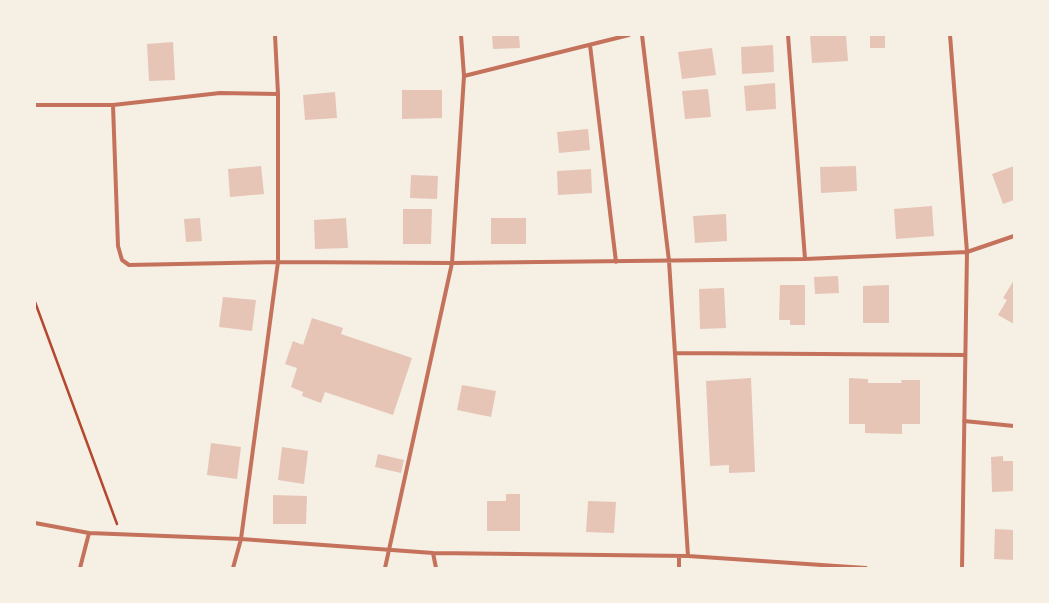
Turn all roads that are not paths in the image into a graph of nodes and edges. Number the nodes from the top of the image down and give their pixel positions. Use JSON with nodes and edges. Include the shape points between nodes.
{"nodes":[{"id":1,"x":275,"y":35,"type":"edge"},
{"id":2,"x":461,"y":35,"type":"edge"},
{"id":3,"x":628,"y":35,"type":"edge"},
{"id":4,"x":642,"y":35,"type":"edge"},
{"id":5,"x":788,"y":35,"type":"edge"},
{"id":6,"x":950,"y":35,"type":"edge"},
{"id":7,"x":590,"y":45,"type":"junction"},
{"id":8,"x":464,"y":76,"type":"junction"},
{"id":9,"x":278,"y":94,"type":"junction"},
{"id":10,"x":35,"y":105,"type":"edge"},
{"id":11,"x":113,"y":105,"type":"junction"},
{"id":12,"x":1014,"y":236,"type":"edge"},
{"id":13,"x":967,"y":252,"type":"junction"},
{"id":14,"x":805,"y":259,"type":"junction"},
{"id":15,"x":669,"y":261,"type":"junction"},
{"id":16,"x":278,"y":262,"type":"junction"},
{"id":17,"x":616,"y":262,"type":"junction"},
{"id":18,"x":452,"y":263,"type":"junction"},
{"id":19,"x":676,"y":353,"type":"junction"},
{"id":20,"x":965,"y":356,"type":"junction"},
{"id":21,"x":964,"y":422,"type":"junction"},
{"id":22,"x":1014,"y":426,"type":"edge"},
{"id":23,"x":35,"y":523,"type":"edge"},
{"id":24,"x":89,"y":533,"type":"junction"},
{"id":25,"x":241,"y":539,"type":"junction"},
{"id":26,"x":390,"y":549,"type":"junction"},
{"id":27,"x":433,"y":553,"type":"junction"},
{"id":28,"x":679,"y":556,"type":"junction"},
{"id":29,"x":688,"y":556,"type":"junction"},
{"id":30,"x":80,"y":568,"type":"edge"},
{"id":31,"x":233,"y":568,"type":"edge"},
{"id":32,"x":384,"y":568,"type":"edge"},
{"id":33,"x":436,"y":568,"type":"edge"},
{"id":34,"x":679,"y":568,"type":"edge"},
{"id":35,"x":866,"y":568,"type":"edge"},
{"id":36,"x":962,"y":568,"type":"edge"}],
"edges":[{"from":1,"to":9,"type":"street"},
{"from":2,"to":8,"type":"street"},
{"from":3,"to":7,"type":"street"},
{"from":4,"to":15,"type":"street"},
{"from":5,"to":14,"type":"street"},
{"from":6,"to":13,"type":"street"},
{"from":7,"to":8,"type":"street"},
{"from":7,"to":17,"type":"street"},
{"from":8,"to":18,"type":"street"},
{"from":9,"to":11,"type":"street","via":[[220,93]]},
{"from":9,"to":16,"type":"street"},
{"from":10,"to":11,"type":"street"},
{"from":11,"to":16,"type":"street","via":[[118,246],[122,260],[129,265]]},
{"from":12,"to":13,"type":"street"},
{"from":13,"to":14,"type":"street"},
{"from":13,"to":20,"type":"street"},
{"from":14,"to":15,"type":"street"},
{"from":15,"to":17,"type":"street"},
{"from":15,"to":19,"type":"street"},
{"from":16,"to":18,"type":"street"},
{"from":16,"to":25,"type":"street"},
{"from":17,"to":18,"type":"street"},
{"from":18,"to":26,"type":"street"},
{"from":19,"to":20,"type":"street"},
{"from":19,"to":29,"type":"street"},
{"from":20,"to":21,"type":"street"},
{"from":21,"to":22,"type":"street"},
{"from":21,"to":36,"type":"street"},
{"from":23,"to":24,"type":"street"},
{"from":24,"to":25,"type":"street"},
{"from":24,"to":30,"type":"street"},
{"from":25,"to":26,"type":"street"},
{"from":25,"to":31,"type":"street"},
{"from":26,"to":27,"type":"street"},
{"from":26,"to":32,"type":"street"},
{"from":27,"to":28,"type":"street"},
{"from":27,"to":33,"type":"street"},
{"from":28,"to":29,"type":"street"},
{"from":28,"to":34,"type":"street"},
{"from":29,"to":35,"type":"street"}]}
